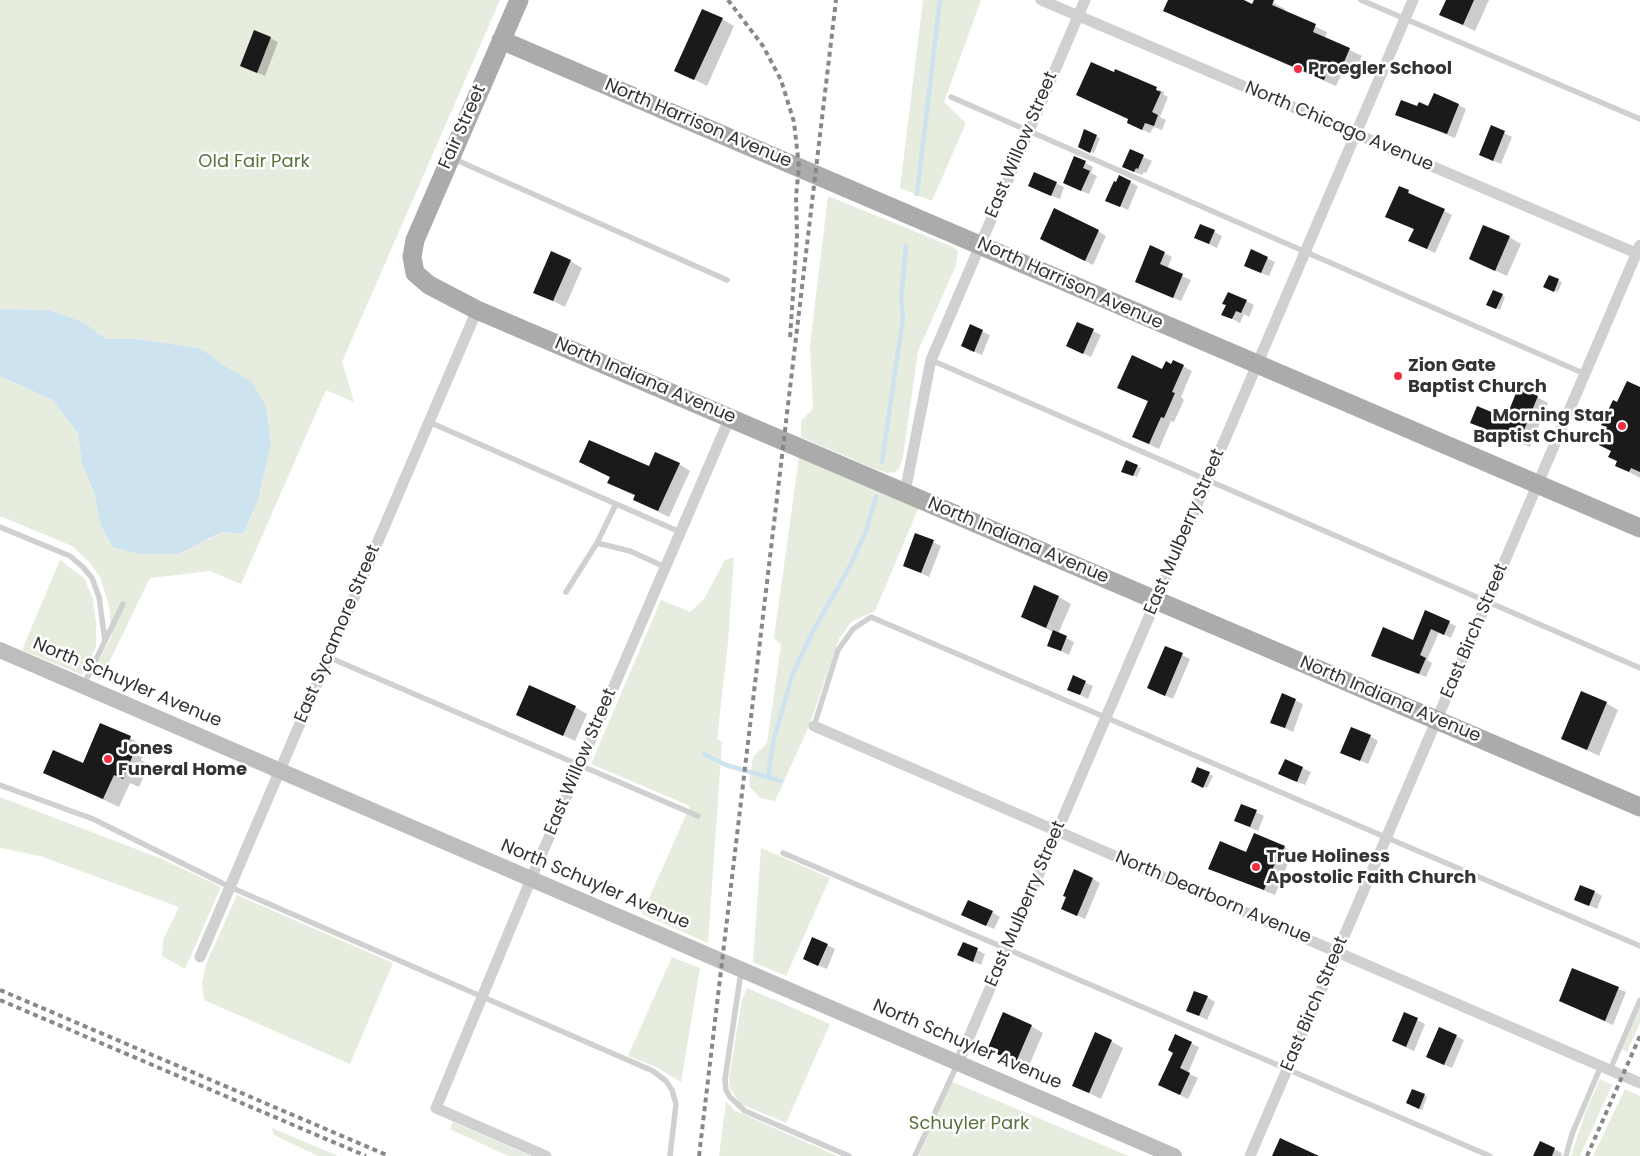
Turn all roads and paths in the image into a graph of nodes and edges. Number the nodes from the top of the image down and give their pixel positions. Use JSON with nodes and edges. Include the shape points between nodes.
{"nodes":[{"id":1,"x":519,"y":0,"type":"edge"},
{"id":2,"x":1041,"y":0,"type":"edge"},
{"id":3,"x":1085,"y":0,"type":"edge"},
{"id":4,"x":1361,"y":0,"type":"edge"},
{"id":5,"x":1413,"y":0,"type":"edge"},
{"id":6,"x":1078,"y":16,"type":"junction"},
{"id":7,"x":1405,"y":19,"type":"junction"},
{"id":8,"x":501,"y":40,"type":"junction"},
{"id":9,"x":951,"y":97,"type":"dead end"},
{"id":10,"x":1640,"y":119,"type":"edge"},
{"id":11,"x":1028,"y":131,"type":"junction"},
{"id":12,"x":1356,"y":134,"type":"junction"},
{"id":13,"x":450,"y":157,"type":"junction"},
{"id":14,"x":980,"y":244,"type":"junction"},
{"id":15,"x":1638,"y":249,"type":"edge"},
{"id":16,"x":1305,"y":252,"type":"junction"},
{"id":17,"x":412,"y":257,"type":"joint"},
{"id":18,"x":726,"y":280,"type":"dead end"},
{"id":19,"x":477,"y":310,"type":"junction"},
{"id":20,"x":930,"y":360,"type":"junction"},
{"id":21,"x":1257,"y":365,"type":"junction"},
{"id":22,"x":1585,"y":374,"type":"junction"},
{"id":23,"x":730,"y":417,"type":"junction"},
{"id":24,"x":429,"y":422,"type":"junction"},
{"id":25,"x":1208,"y":480,"type":"junction"},
{"id":26,"x":1538,"y":484,"type":"junction"},
{"id":27,"x":905,"y":492,"type":"junction"},
{"id":28,"x":616,"y":504,"type":"junction"},
{"id":29,"x":0,"y":527,"type":"edge"},
{"id":30,"x":1640,"y":528,"type":"edge"},
{"id":31,"x":680,"y":532,"type":"junction"},
{"id":32,"x":597,"y":543,"type":"junction"},
{"id":33,"x":665,"y":567,"type":"junction"},
{"id":34,"x":566,"y":592,"type":"dead end"},
{"id":35,"x":1156,"y":600,"type":"junction"},
{"id":36,"x":1487,"y":601,"type":"junction"},
{"id":37,"x":123,"y":604,"type":"dead end"},
{"id":38,"x":105,"y":641,"type":"junction"},
{"id":39,"x":0,"y":650,"type":"edge"},
{"id":40,"x":328,"y":657,"type":"junction"},
{"id":41,"x":1640,"y":668,"type":"edge"},
{"id":42,"x":84,"y":686,"type":"junction"},
{"id":43,"x":1106,"y":718,"type":"junction"},
{"id":44,"x":1437,"y":720,"type":"junction"},
{"id":45,"x":814,"y":726,"type":"joint"},
{"id":46,"x":580,"y":765,"type":"junction"},
{"id":47,"x":280,"y":771,"type":"junction"},
{"id":48,"x":0,"y":785,"type":"edge"},
{"id":49,"x":1640,"y":807,"type":"edge"},
{"id":50,"x":698,"y":816,"type":"dead end"},
{"id":51,"x":1057,"y":831,"type":"junction"},
{"id":52,"x":1386,"y":838,"type":"junction"},
{"id":53,"x":783,"y":852,"type":"dead end"},
{"id":54,"x":531,"y":879,"type":"junction"},
{"id":55,"x":230,"y":887,"type":"junction"},
{"id":56,"x":1640,"y":946,"type":"edge"},
{"id":57,"x":1007,"y":948,"type":"junction"},
{"id":58,"x":1338,"y":952,"type":"junction"},
{"id":59,"x":200,"y":957,"type":"dead end"},
{"id":60,"x":742,"y":970,"type":"junction"},
{"id":61,"x":482,"y":996,"type":"junction"},
{"id":62,"x":1640,"y":1000,"type":"edge"},
{"id":63,"x":958,"y":1063,"type":"junction"},
{"id":64,"x":1606,"y":1068,"type":"junction"},
{"id":65,"x":1287,"y":1069,"type":"junction"},
{"id":66,"x":1640,"y":1082,"type":"edge"},
{"id":67,"x":546,"y":1156,"type":"edge"},
{"id":68,"x":670,"y":1156,"type":"edge"},
{"id":69,"x":849,"y":1156,"type":"edge"},
{"id":70,"x":915,"y":1156,"type":"edge"},
{"id":71,"x":1174,"y":1156,"type":"edge"},
{"id":72,"x":1250,"y":1156,"type":"edge"},
{"id":73,"x":1490,"y":1156,"type":"edge"},
{"id":74,"x":1566,"y":1156,"type":"edge"}],
"edges":[{"from":1,"to":8,"type":"main road","name":"Fair Street"},
{"from":2,"to":6,"type":"street","name":"North Chicago Avenue"},
{"from":3,"to":6,"type":"street","name":"East Willow Street"},
{"from":4,"to":7,"type":"lane"},
{"from":5,"to":7,"type":"street","name":"East Mulberry Street"},
{"from":6,"to":11,"type":"street","name":"East Willow Street"},
{"from":6,"to":12,"type":"street","name":"North Chicago Avenue"},
{"from":7,"to":10,"type":"lane"},
{"from":7,"to":12,"type":"street","name":"East Mulberry Street"},
{"from":8,"to":13,"type":"main road","name":"Fair Street"},
{"from":8,"to":14,"type":"main road","name":"North Harrison Avenue"},
{"from":9,"to":11,"type":"lane"},
{"from":11,"to":14,"type":"street","name":"East Willow Street"},
{"from":11,"to":16,"type":"lane"},
{"from":12,"to":15,"type":"street","name":"North Chicago Avenue"},
{"from":12,"to":16,"type":"street","name":"East Mulberry Street"},
{"from":13,"to":17,"type":"main road","name":"Fair Street","via":[[415,240]]},
{"from":13,"to":18,"type":"lane"},
{"from":14,"to":20,"type":"street","name":"East Willow Street"},
{"from":14,"to":21,"type":"main road","name":"North Harrison Avenue"},
{"from":15,"to":22,"type":"street","name":"East Birch Street"},
{"from":16,"to":21,"type":"street","name":"East Mulberry Street"},
{"from":16,"to":22,"type":"lane"},
{"from":17,"to":19,"type":"main road","name":"North Indiana Avenue","via":[[416,273],[428,285]]},
{"from":19,"to":23,"type":"main road","name":"North Indiana Avenue"},
{"from":19,"to":24,"type":"street","name":"East Sycamore Street"},
{"from":20,"to":25,"type":"lane"},
{"from":20,"to":27,"type":"street","name":"East Willow Street"},
{"from":21,"to":25,"type":"street","name":"East Mulberry Street"},
{"from":21,"to":26,"type":"main road","name":"North Harrison Avenue"},
{"from":22,"to":26,"type":"street","name":"East Birch Street"},
{"from":23,"to":27,"type":"main road","name":"North Indiana Avenue"},
{"from":23,"to":31,"type":"street","name":"East Willow Street"},
{"from":24,"to":28,"type":"lane"},
{"from":24,"to":40,"type":"street","name":"East Sycamore Street"},
{"from":25,"to":35,"type":"street","name":"East Mulberry Street"},
{"from":25,"to":36,"type":"lane"},
{"from":26,"to":30,"type":"main road","name":"North Harrison Avenue"},
{"from":26,"to":36,"type":"street","name":"East Birch Street"},
{"from":27,"to":35,"type":"main road","name":"North Indiana Avenue"},
{"from":28,"to":31,"type":"lane"},
{"from":28,"to":32,"type":"lane"},
{"from":29,"to":38,"type":"lane","via":[[70,556],[83,567],[92,578],[99,597]]},
{"from":31,"to":33,"type":"street","name":"East Willow Street"},
{"from":32,"to":33,"type":"lane","via":[[630,551]]},
{"from":32,"to":34,"type":"lane"},
{"from":33,"to":46,"type":"street","name":"East Willow Street"},
{"from":35,"to":43,"type":"street","name":"East Mulberry Street"},
{"from":35,"to":44,"type":"main road","name":"North Indiana Avenue"},
{"from":36,"to":41,"type":"lane"},
{"from":36,"to":44,"type":"street","name":"East Birch Street"},
{"from":37,"to":38,"type":"lane"},
{"from":38,"to":42,"type":"lane"},
{"from":39,"to":42,"type":"street","name":"North Schuyler Avenue"},
{"from":40,"to":46,"type":"lane"},
{"from":40,"to":47,"type":"street","name":"East Sycamore Street"},
{"from":42,"to":47,"type":"street","name":"North Schuyler Avenue"},
{"from":43,"to":45,"type":"lane","via":[[871,617],[853,629],[838,650]]},
{"from":43,"to":51,"type":"street","name":"East Mulberry Street"},
{"from":43,"to":52,"type":"lane"},
{"from":44,"to":49,"type":"main road","name":"North Indiana Avenue"},
{"from":44,"to":52,"type":"street","name":"East Birch Street"},
{"from":45,"to":51,"type":"street","name":"North Dearborn Avenue"},
{"from":46,"to":50,"type":"lane"},
{"from":46,"to":54,"type":"street","name":"East Willow Street"},
{"from":47,"to":54,"type":"street","name":"North Schuyler Avenue"},
{"from":47,"to":55,"type":"street","name":"East Sycamore Street"},
{"from":48,"to":55,"type":"lane","via":[[93,819]]},
{"from":51,"to":57,"type":"street","name":"East Mulberry Street"},
{"from":51,"to":58,"type":"street","name":"North Dearborn Avenue"},
{"from":52,"to":56,"type":"lane"},
{"from":52,"to":58,"type":"street","name":"East Birch Street"},
{"from":53,"to":57,"type":"lane"},
{"from":54,"to":60,"type":"street","name":"North Schuyler Avenue"},
{"from":54,"to":61,"type":"street","name":"East Willow Street"},
{"from":55,"to":59,"type":"street","name":"East Sycamore Street"},
{"from":55,"to":61,"type":"lane"},
{"from":57,"to":63,"type":"street","name":"East Mulberry Street"},
{"from":57,"to":65,"type":"lane"},
{"from":58,"to":64,"type":"street","name":"North Dearborn Avenue"},
{"from":58,"to":65,"type":"street","name":"East Birch Street"},
{"from":60,"to":63,"type":"street","name":"North Schuyler Avenue"},
{"from":60,"to":69,"type":"lane","via":[[725,1079],[730,1098],[745,1111]]},
{"from":61,"to":67,"type":"street","name":"East Willow Street","via":[[436,1108]]},
{"from":61,"to":68,"type":"lane","via":[[653,1071],[666,1081],[676,1104]]},
{"from":62,"to":64,"type":"lane"},
{"from":63,"to":70,"type":"lane"},
{"from":63,"to":71,"type":"street","name":"North Schuyler Avenue"},
{"from":64,"to":66,"type":"street","name":"North Dearborn Avenue"},
{"from":64,"to":74,"type":"lane","via":[[1572,1134]]},
{"from":65,"to":72,"type":"street","name":"East Birch Street"},
{"from":65,"to":73,"type":"lane"}]}
